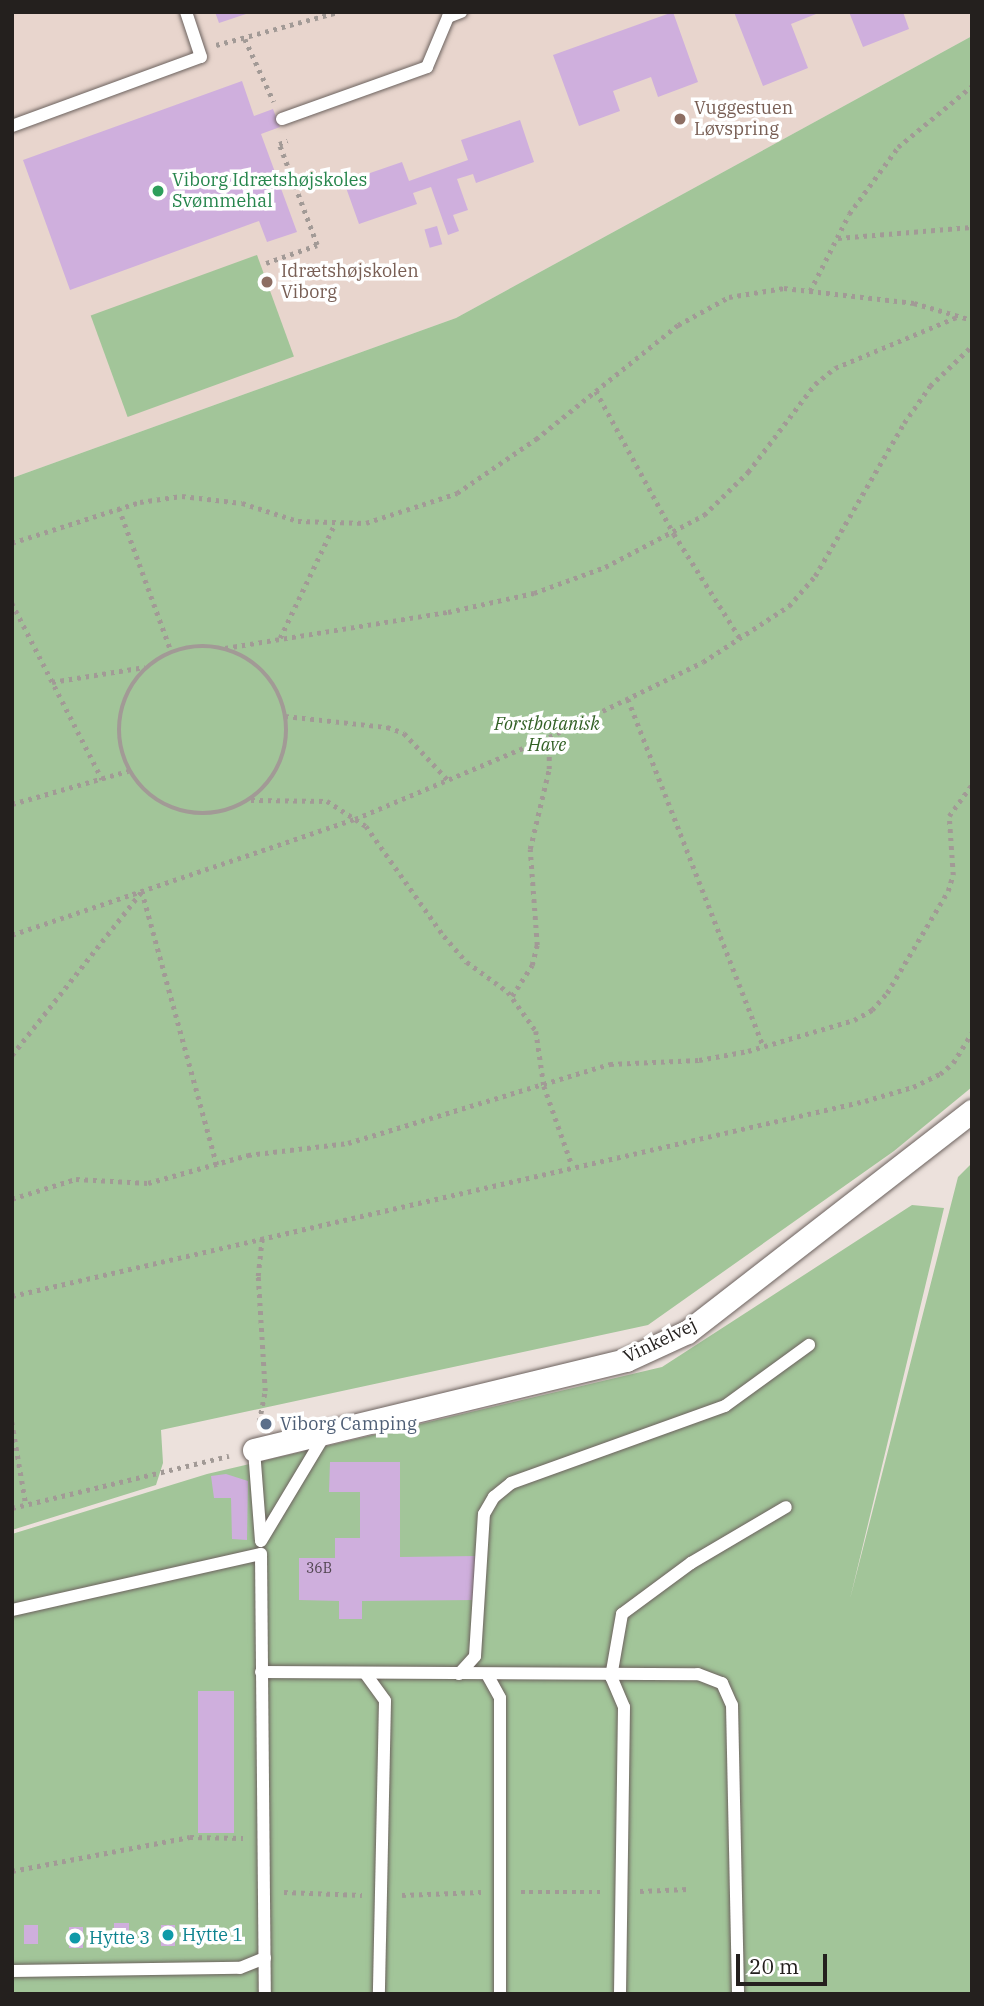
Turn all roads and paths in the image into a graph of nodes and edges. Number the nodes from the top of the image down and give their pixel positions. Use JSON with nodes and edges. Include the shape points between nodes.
{"nodes":[{"id":1,"x":186,"y":12,"type":"edge"},
{"id":2,"x":338,"y":12,"type":"edge"},
{"id":3,"x":461,"y":12,"type":"edge"},
{"id":4,"x":245,"y":39,"type":"junction"},
{"id":5,"x":198,"y":49,"type":"junction"},
{"id":6,"x":972,"y":86,"type":"edge"},
{"id":7,"x":282,"y":119,"type":"junction"},
{"id":8,"x":12,"y":126,"type":"edge"},
{"id":9,"x":972,"y":227,"type":"edge"},
{"id":10,"x":837,"y":238,"type":"junction"},
{"id":11,"x":266,"y":263,"type":"dead end"},
{"id":12,"x":810,"y":291,"type":"junction"},
{"id":13,"x":958,"y":316,"type":"junction"},
{"id":14,"x":972,"y":320,"type":"edge"},
{"id":15,"x":972,"y":346,"type":"edge"},
{"id":16,"x":596,"y":391,"type":"junction"},
{"id":17,"x":119,"y":508,"type":"junction"},
{"id":18,"x":335,"y":522,"type":"junction"},
{"id":19,"x":674,"y":534,"type":"junction"},
{"id":20,"x":12,"y":542,"type":"edge"},
{"id":21,"x":12,"y":603,"type":"edge"},
{"id":22,"x":740,"y":638,"type":"junction"},
{"id":23,"x":280,"y":639,"type":"junction"},
{"id":24,"x":225,"y":648,"type":"junction"},
{"id":25,"x":171,"y":651,"type":"junction"},
{"id":26,"x":146,"y":666,"type":"junction"},
{"id":27,"x":52,"y":682,"type":"junction"},
{"id":28,"x":628,"y":699,"type":"junction"},
{"id":29,"x":285,"y":716,"type":"junction"},
{"id":30,"x":549,"y":737,"type":"junction"},
{"id":31,"x":128,"y":771,"type":"junction"},
{"id":32,"x":102,"y":779,"type":"junction"},
{"id":33,"x":448,"y":780,"type":"junction"},
{"id":34,"x":972,"y":784,"type":"edge"},
{"id":35,"x":251,"y":800,"type":"junction"},
{"id":36,"x":12,"y":804,"type":"edge"},
{"id":37,"x":355,"y":819,"type":"junction"},
{"id":38,"x":142,"y":891,"type":"junction"},
{"id":39,"x":12,"y":935,"type":"edge"},
{"id":40,"x":512,"y":996,"type":"junction"},
{"id":41,"x":972,"y":1032,"type":"edge"},
{"id":42,"x":764,"y":1047,"type":"junction"},
{"id":43,"x":12,"y":1055,"type":"edge"},
{"id":44,"x":544,"y":1086,"type":"junction"},
{"id":45,"x":972,"y":1111,"type":"edge"},
{"id":46,"x":218,"y":1165,"type":"junction"},
{"id":47,"x":572,"y":1165,"type":"junction"},
{"id":48,"x":12,"y":1199,"type":"edge"},
{"id":49,"x":261,"y":1237,"type":"junction"},
{"id":50,"x":12,"y":1296,"type":"edge"},
{"id":51,"x":809,"y":1345,"type":"dead end"},
{"id":52,"x":12,"y":1422,"type":"edge"},
{"id":53,"x":327,"y":1432,"type":"junction"},
{"id":54,"x":254,"y":1450,"type":"junction"},
{"id":55,"x":26,"y":1505,"type":"junction"},
{"id":56,"x":786,"y":1507,"type":"dead end"},
{"id":57,"x":12,"y":1508,"type":"edge"},
{"id":58,"x":261,"y":1547,"type":"junction"},
{"id":59,"x":12,"y":1610,"type":"edge"},
{"id":60,"x":261,"y":1672,"type":"junction"},
{"id":61,"x":365,"y":1673,"type":"junction"},
{"id":62,"x":459,"y":1674,"type":"junction"},
{"id":63,"x":488,"y":1676,"type":"junction"},
{"id":64,"x":611,"y":1677,"type":"junction"},
{"id":65,"x":266,"y":1838,"type":"junction"},
{"id":66,"x":12,"y":1871,"type":"edge"},
{"id":67,"x":265,"y":1958,"type":"junction"},
{"id":68,"x":12,"y":1971,"type":"edge"},
{"id":69,"x":265,"y":1994,"type":"edge"},
{"id":70,"x":379,"y":1994,"type":"edge"},
{"id":71,"x":500,"y":1994,"type":"edge"},
{"id":72,"x":620,"y":1994,"type":"edge"},
{"id":73,"x":738,"y":1994,"type":"edge"}],
"edges":[{"from":1,"to":5,"type":"lane"},
{"from":2,"to":4,"type":"path"},
{"from":3,"to":7,"type":"lane","via":[[448,17],[427,67]]},
{"from":4,"to":5,"type":"path"},
{"from":4,"to":7,"type":"path"},
{"from":5,"to":8,"type":"lane","via":[[201,57]]},
{"from":6,"to":10,"type":"path","via":[[898,147]]},
{"from":7,"to":11,"type":"path","via":[[289,140],[279,144],[317,245]]},
{"from":9,"to":10,"type":"path"},
{"from":10,"to":12,"type":"path"},
{"from":12,"to":13,"type":"path","via":[[914,303]]},
{"from":12,"to":16,"type":"path","via":[[784,288],[729,297],[678,325]]},
{"from":13,"to":14,"type":"path"},
{"from":13,"to":19,"type":"path","via":[[858,357],[825,376],[791,411],[748,472],[704,515]]},
{"from":15,"to":22,"type":"path","via":[[930,386],[904,423],[815,576],[789,606]]},
{"from":16,"to":18,"type":"path","via":[[457,493],[366,523]]},
{"from":16,"to":19,"type":"path"},
{"from":17,"to":18,"type":"path","via":[[183,496],[242,503],[298,521]]},
{"from":17,"to":20,"type":"path"},
{"from":17,"to":25,"type":"path"},
{"from":18,"to":23,"type":"path"},
{"from":19,"to":22,"type":"path"},
{"from":19,"to":23,"type":"path","via":[[605,567],[534,593]]},
{"from":21,"to":27,"type":"path"},
{"from":22,"to":28,"type":"path"},
{"from":23,"to":24,"type":"path"},
{"from":24,"to":25,"type":"path","via":[[197,645]]},
{"from":24,"to":29,"type":"path","via":[[250,659],[270,678]]},
{"from":25,"to":26,"type":"path"},
{"from":26,"to":27,"type":"path"},
{"from":26,"to":31,"type":"path","via":[[128,688],[119,716],[118,744]]},
{"from":27,"to":32,"type":"path"},
{"from":28,"to":30,"type":"path"},
{"from":28,"to":42,"type":"path"},
{"from":29,"to":33,"type":"path","via":[[387,727],[404,733]]},
{"from":29,"to":35,"type":"path","via":[[284,757],[271,781]]},
{"from":30,"to":33,"type":"path"},
{"from":30,"to":40,"type":"path","via":[[549,769],[530,849],[537,945],[532,965]]},
{"from":31,"to":32,"type":"path"},
{"from":31,"to":35,"type":"path","via":[[153,799],[170,809],[198,815],[226,812]]},
{"from":32,"to":36,"type":"path"},
{"from":33,"to":37,"type":"path"},
{"from":34,"to":42,"type":"path","via":[[949,816],[953,867],[948,891],[887,993],[873,1010],[854,1020]]},
{"from":35,"to":37,"type":"path","via":[[327,801]]},
{"from":37,"to":38,"type":"path"},
{"from":37,"to":40,"type":"path","via":[[366,826],[459,953]]},
{"from":38,"to":39,"type":"path"},
{"from":38,"to":43,"type":"path"},
{"from":38,"to":46,"type":"path"},
{"from":40,"to":44,"type":"path","via":[[536,1031]]},
{"from":41,"to":47,"type":"path","via":[[953,1063],[913,1087]]},
{"from":42,"to":44,"type":"path","via":[[699,1060],[610,1064]]},
{"from":44,"to":46,"type":"path","via":[[489,1098],[348,1143],[248,1155]]},
{"from":44,"to":47,"type":"path"},
{"from":45,"to":53,"type":"street","name":"Vinkelvej","via":[[687,1332],[626,1360]]},
{"from":46,"to":48,"type":"path","via":[[148,1183],[76,1179]]},
{"from":47,"to":49,"type":"path"},
{"from":49,"to":50,"type":"path"},
{"from":49,"to":54,"type":"path","via":[[258,1276],[265,1391]]},
{"from":51,"to":62,"type":"lane","via":[[725,1406],[511,1483],[494,1497],[484,1514],[475,1656]]},
{"from":52,"to":55,"type":"path"},
{"from":53,"to":54,"type":"street","name":"Vinkelvej"},
{"from":53,"to":58,"type":"lane"},
{"from":54,"to":55,"type":"path"},
{"from":54,"to":58,"type":"lane"},
{"from":55,"to":57,"type":"path"},
{"from":56,"to":64,"type":"lane","via":[[691,1563],[622,1614]]},
{"from":58,"to":59,"type":"lane"},
{"from":58,"to":60,"type":"lane"},
{"from":60,"to":61,"type":"lane"},
{"from":60,"to":65,"type":"lane"},
{"from":61,"to":62,"type":"lane"},
{"from":61,"to":70,"type":"lane","via":[[385,1702]]},
{"from":62,"to":63,"type":"lane"},
{"from":63,"to":64,"type":"lane"},
{"from":63,"to":71,"type":"lane","via":[[500,1698]]},
{"from":64,"to":72,"type":"lane","via":[[624,1707]]},
{"from":64,"to":73,"type":"lane","via":[[698,1674],[722,1683],[732,1705]]},
{"from":65,"to":66,"type":"path","via":[[190,1838]]},
{"from":65,"to":67,"type":"lane"},
{"from":67,"to":68,"type":"lane","via":[[240,1968]]},
{"from":67,"to":69,"type":"lane"}]}
